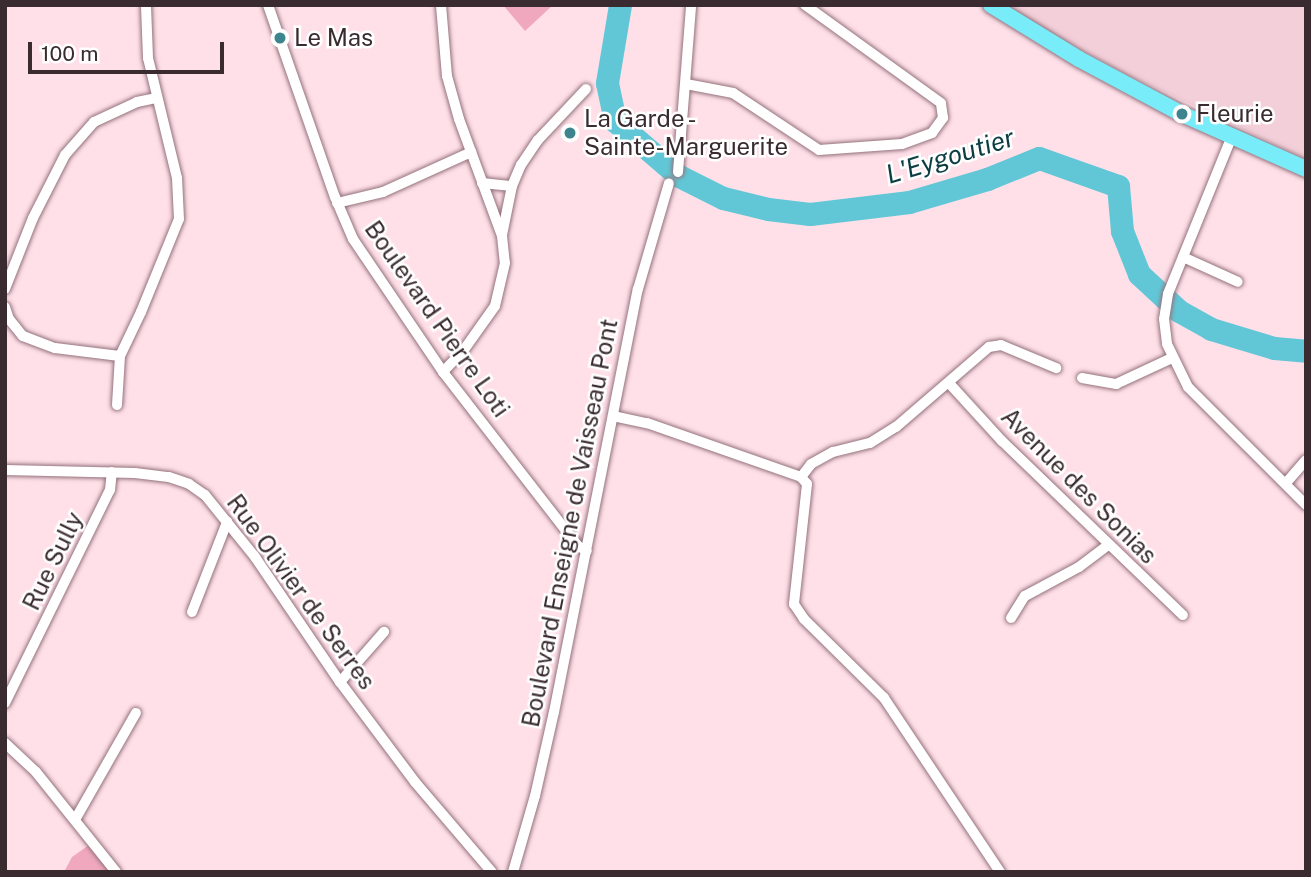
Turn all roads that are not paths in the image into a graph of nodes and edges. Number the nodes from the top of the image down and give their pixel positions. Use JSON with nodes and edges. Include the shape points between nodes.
{"nodes":[{"id":1,"x":146,"y":5,"type":"edge"},
{"id":2,"x":268,"y":5,"type":"edge"},
{"id":3,"x":441,"y":5,"type":"edge"},
{"id":4,"x":691,"y":5,"type":"edge"},
{"id":5,"x":805,"y":5,"type":"edge"},
{"id":6,"x":991,"y":5,"type":"edge"},
{"id":7,"x":686,"y":84,"type":"junction"},
{"id":8,"x":586,"y":89,"type":"dead end"},
{"id":9,"x":156,"y":98,"type":"junction"},
{"id":10,"x":1232,"y":136,"type":"junction"},
{"id":11,"x":471,"y":152,"type":"junction"},
{"id":12,"x":1306,"y":169,"type":"edge"},
{"id":13,"x":678,"y":172,"type":"dead end"},
{"id":14,"x":482,"y":183,"type":"junction"},
{"id":15,"x":669,"y":183,"type":"dead end"},
{"id":16,"x":512,"y":186,"type":"junction"},
{"id":17,"x":337,"y":203,"type":"junction"},
{"id":18,"x":502,"y":236,"type":"junction"},
{"id":19,"x":1183,"y":257,"type":"junction"},
{"id":20,"x":1238,"y":282,"type":"dead end"},
{"id":21,"x":5,"y":289,"type":"edge"},
{"id":22,"x":5,"y":307,"type":"edge"},
{"id":23,"x":120,"y":356,"type":"junction"},
{"id":24,"x":1172,"y":358,"type":"junction"},
{"id":25,"x":1056,"y":368,"type":"dead end"},
{"id":26,"x":443,"y":372,"type":"junction"},
{"id":27,"x":1082,"y":378,"type":"dead end"},
{"id":28,"x":949,"y":383,"type":"junction"},
{"id":29,"x":117,"y":405,"type":"dead end"},
{"id":30,"x":612,"y":416,"type":"junction"},
{"id":31,"x":1306,"y":460,"type":"edge"},
{"id":32,"x":5,"y":470,"type":"edge"},
{"id":33,"x":112,"y":472,"type":"junction"},
{"id":34,"x":801,"y":477,"type":"junction"},
{"id":35,"x":1286,"y":483,"type":"junction"},
{"id":36,"x":1306,"y":505,"type":"edge"},
{"id":37,"x":227,"y":522,"type":"junction"},
{"id":38,"x":1108,"y":545,"type":"junction"},
{"id":39,"x":587,"y":551,"type":"junction"},
{"id":40,"x":192,"y":612,"type":"dead end"},
{"id":41,"x":1183,"y":615,"type":"dead end"},
{"id":42,"x":1011,"y":618,"type":"dead end"},
{"id":43,"x":384,"y":632,"type":"dead end"},
{"id":44,"x":340,"y":682,"type":"junction"},
{"id":45,"x":5,"y":703,"type":"edge"},
{"id":46,"x":136,"y":713,"type":"dead end"},
{"id":47,"x":5,"y":743,"type":"edge"},
{"id":48,"x":76,"y":818,"type":"junction"},
{"id":49,"x":116,"y":872,"type":"edge"},
{"id":50,"x":492,"y":872,"type":"edge"},
{"id":51,"x":513,"y":872,"type":"edge"},
{"id":52,"x":1000,"y":872,"type":"edge"}],
"edges":[{"from":1,"to":9,"type":"street"},
{"from":2,"to":17,"type":"street","name":"Boulevard Pierre Loti"},
{"from":3,"to":11,"type":"street","via":[[447,76]]},
{"from":4,"to":7,"type":"street"},
{"from":5,"to":7,"type":"street","via":[[941,103],[943,118],[932,133],[902,144],[819,150],[733,93]]},
{"from":6,"to":10,"type":"main road","via":[[1091,65]]},
{"from":7,"to":13,"type":"street"},
{"from":8,"to":16,"type":"street","via":[[538,140]]},
{"from":9,"to":21,"type":"street","via":[[94,122],[65,155]]},
{"from":9,"to":23,"type":"street","via":[[177,178],[178,219]]},
{"from":10,"to":12,"type":"main road"},
{"from":10,"to":19,"type":"street"},
{"from":11,"to":14,"type":"street"},
{"from":11,"to":17,"type":"street","via":[[383,192]]},
{"from":14,"to":16,"type":"street"},
{"from":14,"to":18,"type":"street"},
{"from":15,"to":30,"type":"street","name":"Boulevard Enseigne de Vaisseau Pont","via":[[638,289]]},
{"from":16,"to":18,"type":"street"},
{"from":17,"to":26,"type":"street","name":"Boulevard Pierre Loti","via":[[353,239]]},
{"from":18,"to":26,"type":"street","via":[[505,263],[495,306]]},
{"from":19,"to":20,"type":"street"},
{"from":19,"to":24,"type":"street","via":[[1168,294],[1164,319]]},
{"from":22,"to":23,"type":"street","via":[[23,336],[55,348]]},
{"from":23,"to":29,"type":"street"},
{"from":24,"to":27,"type":"street","via":[[1116,384]]},
{"from":24,"to":35,"type":"street","via":[[1188,387],[1212,414]]},
{"from":25,"to":28,"type":"street","via":[[1001,345],[989,347]]},
{"from":26,"to":39,"type":"street","name":"Boulevard Pierre Loti"},
{"from":28,"to":34,"type":"street","via":[[879,438],[833,452],[811,464]]},
{"from":28,"to":38,"type":"street","name":"Avenue des Sonias"},
{"from":30,"to":34,"type":"street","via":[[647,423]]},
{"from":30,"to":39,"type":"street","name":"Boulevard Enseigne de Vaisseau Pont"},
{"from":31,"to":35,"type":"street"},
{"from":32,"to":33,"type":"street","name":"Rue Olivier de Serres"},
{"from":33,"to":37,"type":"street","name":"Rue Olivier de Serres","via":[[169,477],[189,484],[205,495]]},
{"from":33,"to":45,"type":"street","name":"Rue Sully","via":[[110,490]]},
{"from":34,"to":52,"type":"street","via":[[807,484],[794,604],[884,698]]},
{"from":35,"to":36,"type":"street"},
{"from":37,"to":40,"type":"street"},
{"from":37,"to":44,"type":"street","name":"Rue Olivier de Serres"},
{"from":38,"to":41,"type":"street","name":"Avenue des Sonias"},
{"from":38,"to":42,"type":"street","via":[[1079,567],[1025,596]]},
{"from":39,"to":51,"type":"street","name":"Boulevard Enseigne de Vaisseau Pont","via":[[536,796]]},
{"from":43,"to":44,"type":"street"},
{"from":44,"to":50,"type":"street","name":"Rue Olivier de Serres","via":[[415,782]]},
{"from":46,"to":48,"type":"street"},
{"from":47,"to":48,"type":"street"},
{"from":48,"to":49,"type":"street"}]}
